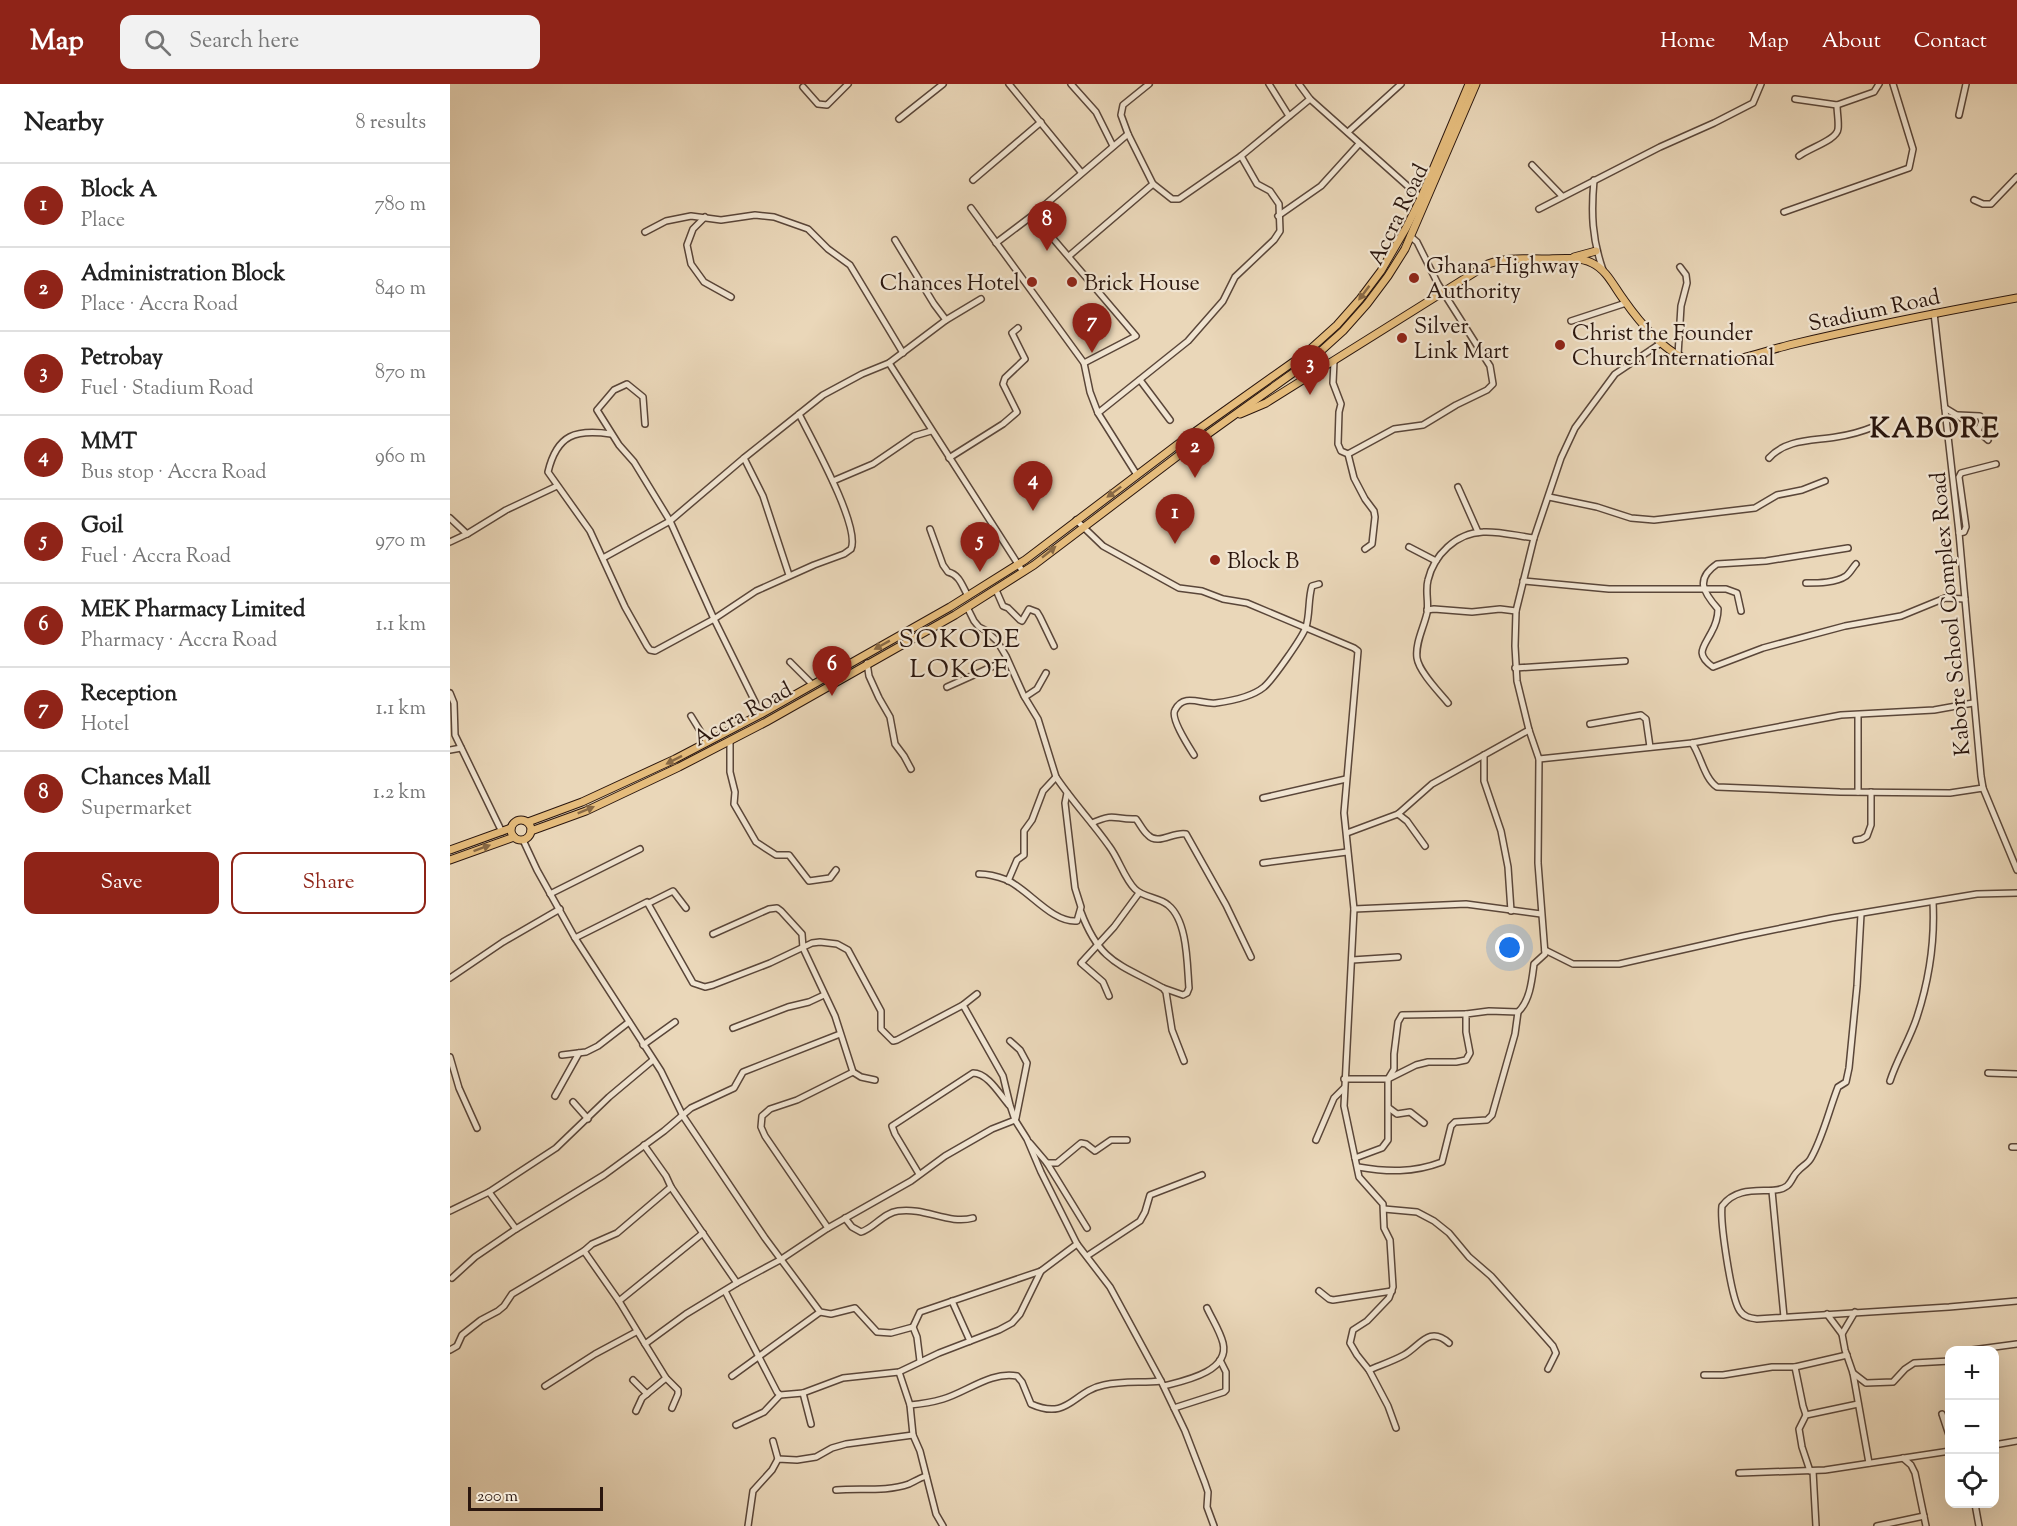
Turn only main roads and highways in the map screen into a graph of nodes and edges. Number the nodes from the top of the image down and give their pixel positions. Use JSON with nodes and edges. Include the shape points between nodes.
{"nodes":[{"id":1,"x":1469,"y":84,"type":"edge"},
{"id":2,"x":1476,"y":84,"type":"edge"},
{"id":3,"x":1596,"y":251,"type":"road end"},
{"id":4,"x":1569,"y":259,"type":"junction"},
{"id":5,"x":2017,"y":298,"type":"edge"},
{"id":6,"x":1246,"y":396,"type":"junction"},
{"id":7,"x":1278,"y":396,"type":"junction"},
{"id":8,"x":1259,"y":398,"type":"junction"},
{"id":9,"x":1232,"y":416,"type":"junction"},
{"id":10,"x":528,"y":822,"type":"junction"},
{"id":11,"x":511,"y":828,"type":"junction"},
{"id":12,"x":531,"y":831,"type":"junction"},
{"id":13,"x":513,"y":837,"type":"junction"},
{"id":14,"x":450,"y":850,"type":"edge"},
{"id":15,"x":450,"y":860,"type":"edge"}],
"edges":[{"from":1,"to":6,"type":"main road","name":"Accra Road","one_way":true,"via":[[1421,198],[1360,299],[1306,353]]},
{"from":2,"to":8,"type":"main road","name":"Accra Road","via":[[1410,236],[1388,276],[1343,331]]},
{"from":3,"to":4,"type":"main road"},
{"from":4,"to":5,"type":"main road","name":"Stadium Road","via":[[1587,261],[1603,271],[1626,303],[1678,355],[1708,363]]},
{"from":4,"to":7,"type":"main road","via":[[1504,258],[1488,264]]},
{"from":6,"to":8,"type":"main road"},
{"from":6,"to":10,"type":"main road","name":"Accra Road","one_way":true,"via":[[1017,565],[968,596],[708,742],[634,780]]},
{"from":7,"to":8,"type":"main road"},
{"from":7,"to":9,"type":"main road"},
{"from":8,"to":9,"type":"main road","name":"Accra Road"},
{"from":12,"to":9,"type":"main road","name":"Accra Road","one_way":true,"via":[[638,788],[730,741],[996,590]]},
{"from":10,"to":11,"type":"main road","name":"Accra Road","via":[[517,820]]},
{"from":10,"to":12,"type":"main road"},
{"from":11,"to":13,"type":"main road"},
{"from":11,"to":14,"type":"main road","name":"Accra Road"},
{"from":12,"to":13,"type":"main road","name":"Accra Road","via":[[523,840]]},
{"from":15,"to":13,"type":"main road","one_way":true}]}
